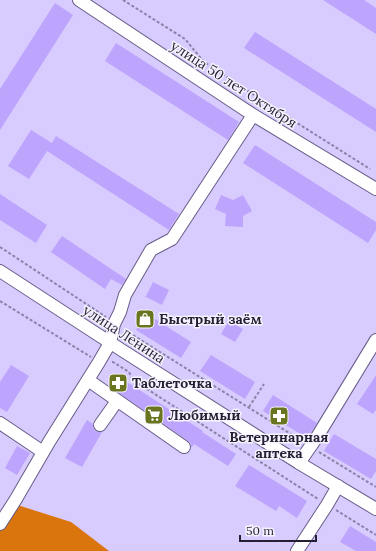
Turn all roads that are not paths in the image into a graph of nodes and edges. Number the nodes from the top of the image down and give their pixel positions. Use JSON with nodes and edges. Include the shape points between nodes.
{"nodes":[{"id":1,"x":79,"y":0,"type":"edge"},
{"id":2,"x":253,"y":115,"type":"junction"},
{"id":3,"x":376,"y":189,"type":"edge"},
{"id":4,"x":0,"y":271,"type":"edge"},
{"id":5,"x":376,"y":340,"type":"edge"},
{"id":6,"x":115,"y":346,"type":"junction"},
{"id":7,"x":88,"y":380,"type":"junction"},
{"id":8,"x":117,"y":401,"type":"junction"},
{"id":9,"x":0,"y":423,"type":"edge"},
{"id":10,"x":100,"y":425,"type":"dead end"},
{"id":11,"x":184,"y":447,"type":"dead end"},
{"id":12,"x":43,"y":452,"type":"junction"},
{"id":13,"x":299,"y":463,"type":"junction"},
{"id":14,"x":338,"y":486,"type":"junction"},
{"id":15,"x":376,"y":509,"type":"edge"},
{"id":16,"x":0,"y":524,"type":"edge"},
{"id":17,"x":297,"y":551,"type":"edge"}],
"edges":[{"from":1,"to":2,"type":"street","name":"улица 50 лет Октября"},
{"from":2,"to":3,"type":"street","name":"улица 50 лет Октября"},
{"from":2,"to":6,"type":"street","via":[[172,239],[151,250],[125,295],[114,324]]},
{"from":4,"to":6,"type":"street","name":"улица Ленина"},
{"from":5,"to":13,"type":"street"},
{"from":6,"to":7,"type":"street","via":[[99,362]]},
{"from":6,"to":13,"type":"street","name":"улица Ленина"},
{"from":7,"to":8,"type":"street"},
{"from":7,"to":12,"type":"street"},
{"from":8,"to":10,"type":"street"},
{"from":8,"to":11,"type":"street"},
{"from":9,"to":12,"type":"street"},
{"from":12,"to":16,"type":"street"},
{"from":13,"to":14,"type":"street","name":"улица Ленина"},
{"from":14,"to":15,"type":"street","name":"улица Ленина"},
{"from":14,"to":17,"type":"street"}]}
